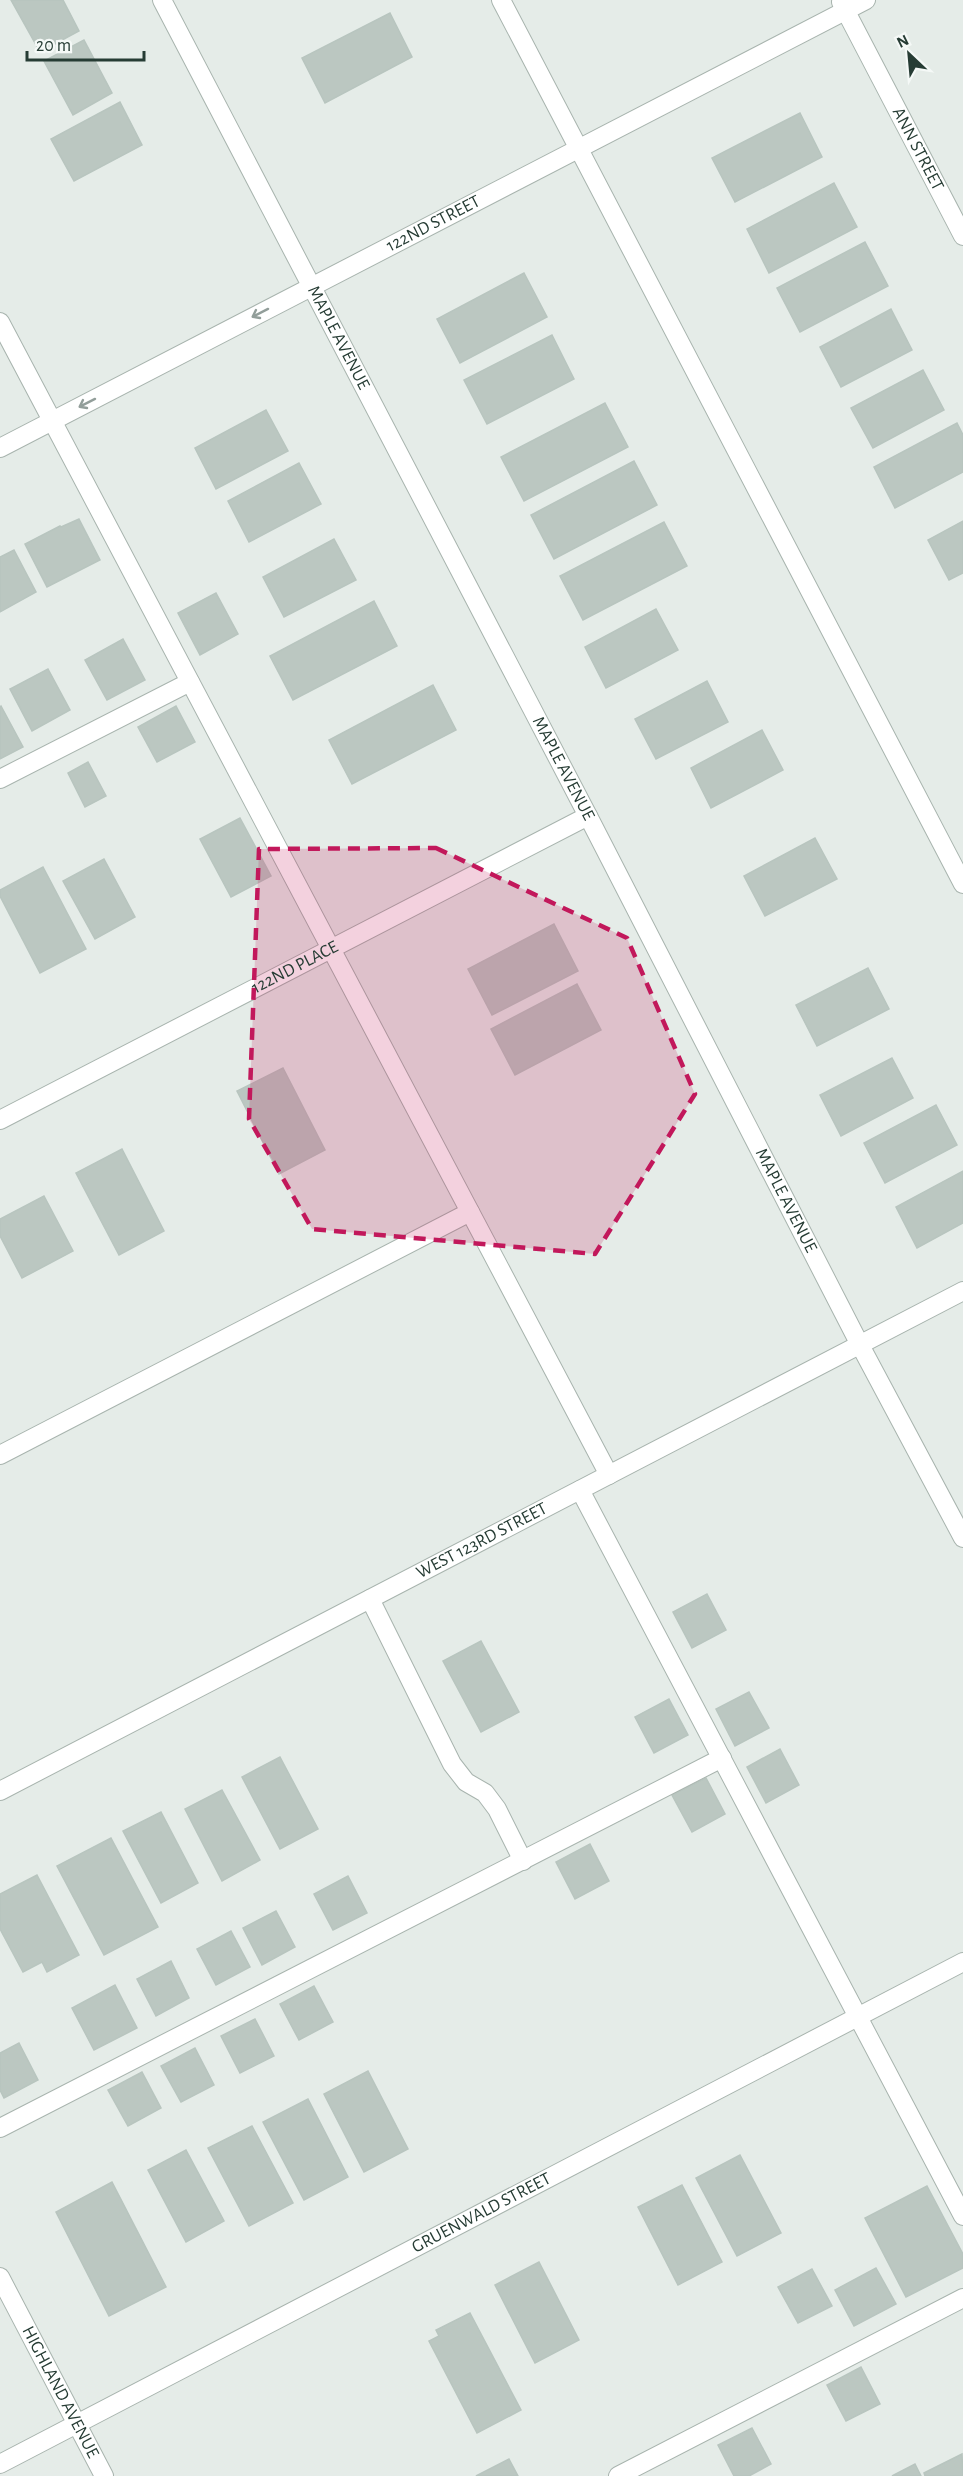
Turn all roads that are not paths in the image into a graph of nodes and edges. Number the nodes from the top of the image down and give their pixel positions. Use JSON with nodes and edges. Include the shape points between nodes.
{"nodes":[{"id":1,"x":162,"y":0,"type":"edge"},
{"id":2,"x":501,"y":0,"type":"edge"},
{"id":3,"x":866,"y":0,"type":"edge"},
{"id":4,"x":843,"y":5,"type":"edge"},
{"id":5,"x":578,"y":149,"type":"junction"},
{"id":6,"x":963,"y":236,"type":"edge"},
{"id":7,"x":312,"y":286,"type":"junction"},
{"id":8,"x":0,"y":322,"type":"edge"},
{"id":9,"x":52,"y":421,"type":"junction"},
{"id":10,"x":0,"y":448,"type":"edge"},
{"id":11,"x":190,"y":682,"type":"junction"},
{"id":12,"x":0,"y":779,"type":"edge"},
{"id":13,"x":588,"y":816,"type":"junction"},
{"id":14,"x":963,"y":884,"type":"edge"},
{"id":15,"x":331,"y":950,"type":"junction"},
{"id":16,"x":0,"y":1120,"type":"edge"},
{"id":17,"x":470,"y":1212,"type":"junction"},
{"id":18,"x":963,"y":1291,"type":"edge"},
{"id":19,"x":860,"y":1345,"type":"junction"},
{"id":20,"x":0,"y":1455,"type":"edge"},
{"id":21,"x":609,"y":1475,"type":"junction"},
{"id":22,"x":580,"y":1490,"type":"junction"},
{"id":23,"x":963,"y":1538,"type":"edge"},
{"id":24,"x":370,"y":1599,"type":"junction"},
{"id":25,"x":723,"y":1758,"type":"junction"},
{"id":26,"x":0,"y":1791,"type":"edge"},
{"id":27,"x":523,"y":1861,"type":"junction"},
{"id":28,"x":963,"y":1962,"type":"edge"},
{"id":29,"x":859,"y":2016,"type":"junction"},
{"id":30,"x":0,"y":2128,"type":"edge"},
{"id":31,"x":963,"y":2216,"type":"edge"},
{"id":32,"x":0,"y":2277,"type":"edge"},
{"id":33,"x":963,"y":2298,"type":"edge"},
{"id":34,"x":77,"y":2425,"type":"junction"},
{"id":35,"x":0,"y":2464,"type":"edge"},
{"id":36,"x":104,"y":2476,"type":"edge"},
{"id":37,"x":618,"y":2476,"type":"edge"}],
"edges":[{"from":1,"to":7,"type":"street","name":"MAPLE AVENUE"},
{"from":2,"to":5,"type":"street"},
{"from":3,"to":4,"type":"street","name":"122ND STREET"},
{"from":4,"to":5,"type":"street","name":"122ND STREET"},
{"from":4,"to":6,"type":"street","name":"ANN STREET"},
{"from":5,"to":7,"type":"street","name":"122ND STREET"},
{"from":5,"to":14,"type":"street"},
{"from":7,"to":9,"type":"street","name":"122ND STREET","one_way":true},
{"from":7,"to":13,"type":"street","name":"MAPLE AVENUE"},
{"from":8,"to":9,"type":"street"},
{"from":9,"to":10,"type":"street","name":"122ND STREET"},
{"from":9,"to":11,"type":"street"},
{"from":11,"to":12,"type":"street"},
{"from":11,"to":15,"type":"street"},
{"from":13,"to":15,"type":"street","name":"122ND PLACE"},
{"from":13,"to":19,"type":"street","name":"MAPLE AVENUE"},
{"from":15,"to":16,"type":"street","name":"122ND PLACE"},
{"from":15,"to":17,"type":"street"},
{"from":17,"to":20,"type":"street"},
{"from":17,"to":21,"type":"street"},
{"from":18,"to":19,"type":"street","name":"WEST 123RD STREET"},
{"from":19,"to":21,"type":"street","name":"WEST 123RD STREET"},
{"from":19,"to":23,"type":"street","name":"MAPLE AVENUE"},
{"from":21,"to":22,"type":"street","name":"WEST 123RD STREET"},
{"from":22,"to":24,"type":"street","name":"WEST 123RD STREET"},
{"from":22,"to":25,"type":"street"},
{"from":24,"to":26,"type":"street","name":"WEST 123RD STREET"},
{"from":24,"to":27,"type":"street","via":[[452,1764],[466,1782],[485,1793],[498,1809]]},
{"from":25,"to":27,"type":"street"},
{"from":25,"to":29,"type":"street"},
{"from":27,"to":30,"type":"street"},
{"from":28,"to":29,"type":"street","name":"GRUENWALD STREET"},
{"from":29,"to":31,"type":"street"},
{"from":29,"to":34,"type":"street","name":"GRUENWALD STREET"},
{"from":32,"to":34,"type":"street","name":"HIGHLAND AVENUE"},
{"from":33,"to":37,"type":"street"},
{"from":34,"to":35,"type":"street","name":"GRUENWALD STREET"},
{"from":34,"to":36,"type":"street","name":"HIGHLAND AVENUE"}]}
